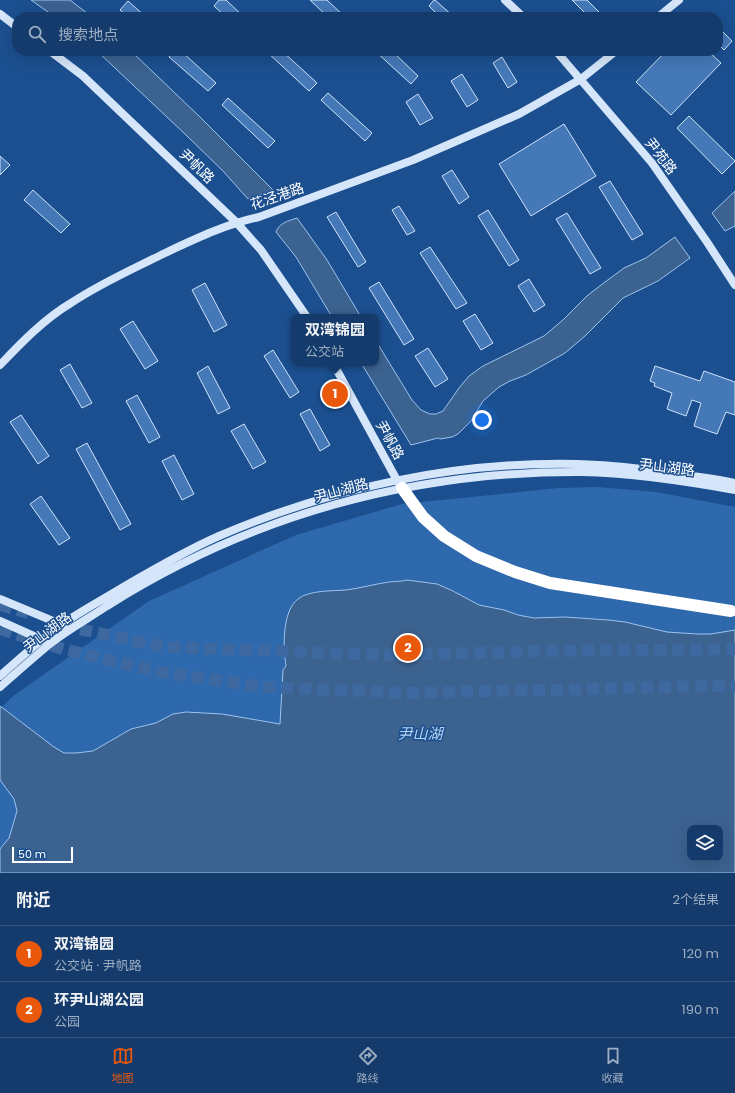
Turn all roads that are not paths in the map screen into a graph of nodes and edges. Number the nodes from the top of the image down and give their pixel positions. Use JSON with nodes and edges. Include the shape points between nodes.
{"nodes":[{"id":1,"x":505,"y":0,"type":"edge"},
{"id":2,"x":678,"y":0,"type":"edge"},
{"id":3,"x":517,"y":12,"type":"edge"},
{"id":4,"x":664,"y":12,"type":"edge"},
{"id":5,"x":0,"y":14,"type":"edge"},
{"id":6,"x":12,"y":23,"type":"edge"},
{"id":7,"x":57,"y":56,"type":"edge"},
{"id":8,"x":560,"y":56,"type":"edge"},
{"id":9,"x":610,"y":56,"type":"edge"},
{"id":10,"x":581,"y":79,"type":"junction"},
{"id":11,"x":236,"y":222,"type":"junction"},
{"id":12,"x":735,"y":285,"type":"edge"},
{"id":13,"x":305,"y":314,"type":"edge"},
{"id":14,"x":0,"y":365,"type":"edge"},
{"id":15,"x":335,"y":366,"type":"edge"},
{"id":16,"x":735,"y":483,"type":"edge"},
{"id":17,"x":399,"y":484,"type":"junction"},
{"id":18,"x":735,"y":490,"type":"edge"},
{"id":19,"x":0,"y":599,"type":"edge"},
{"id":20,"x":731,"y":611,"type":"dead end"},
{"id":21,"x":0,"y":621,"type":"edge"},
{"id":22,"x":62,"y":625,"type":"junction"},
{"id":23,"x":72,"y":629,"type":"junction"},
{"id":24,"x":42,"y":639,"type":"junction"},
{"id":25,"x":51,"y":643,"type":"junction"},
{"id":26,"x":0,"y":676,"type":"edge"},
{"id":27,"x":0,"y":687,"type":"edge"}],
"edges":[{"from":1,"to":3,"type":"main road"},
{"from":2,"to":4,"type":"main road"},
{"from":5,"to":6,"type":"main road"},
{"from":7,"to":11,"type":"main road","name":"尹帆路","via":[[84,76]]},
{"from":8,"to":10,"type":"main road","name":"尹苑路"},
{"from":9,"to":10,"type":"main road","name":"花泾港路"},
{"from":10,"to":11,"type":"main road","name":"花泾港路","via":[[519,114],[413,160],[259,217]]},
{"from":10,"to":12,"type":"main road","name":"尹苑路","via":[[652,163]]},
{"from":11,"to":13,"type":"main road","name":"尹帆路","via":[[261,250]]},
{"from":11,"to":14,"type":"main road","name":"花泾港路","via":[[125,272],[70,303]]},
{"from":15,"to":17,"type":"main road","name":"尹帆路"},
{"from":16,"to":17,"type":"main road","name":"尹山湖路","via":[[640,469],[577,464],[479,468]]},
{"from":17,"to":18,"type":"main road","name":"尹山湖路","via":[[485,476],[583,472],[673,480]]},
{"from":17,"to":20,"type":"highway","via":[[423,517],[444,536],[476,556],[515,572],[550,583]]},
{"from":17,"to":22,"type":"main road","name":"尹山湖路","via":[[308,503],[220,536],[149,572]]},
{"from":17,"to":23,"type":"main road","name":"尹山湖路","via":[[312,511],[222,544],[155,578]]},
{"from":19,"to":22,"type":"main road"},
{"from":21,"to":24,"type":"main road"},
{"from":22,"to":23,"type":"main road"},
{"from":22,"to":24,"type":"main road","name":"尹山湖路"},
{"from":23,"to":25,"type":"main road","name":"尹山湖路"},
{"from":24,"to":25,"type":"main road"},
{"from":24,"to":26,"type":"main road","name":"尹山湖路"},
{"from":25,"to":27,"type":"main road","name":"尹山湖路"}]}
